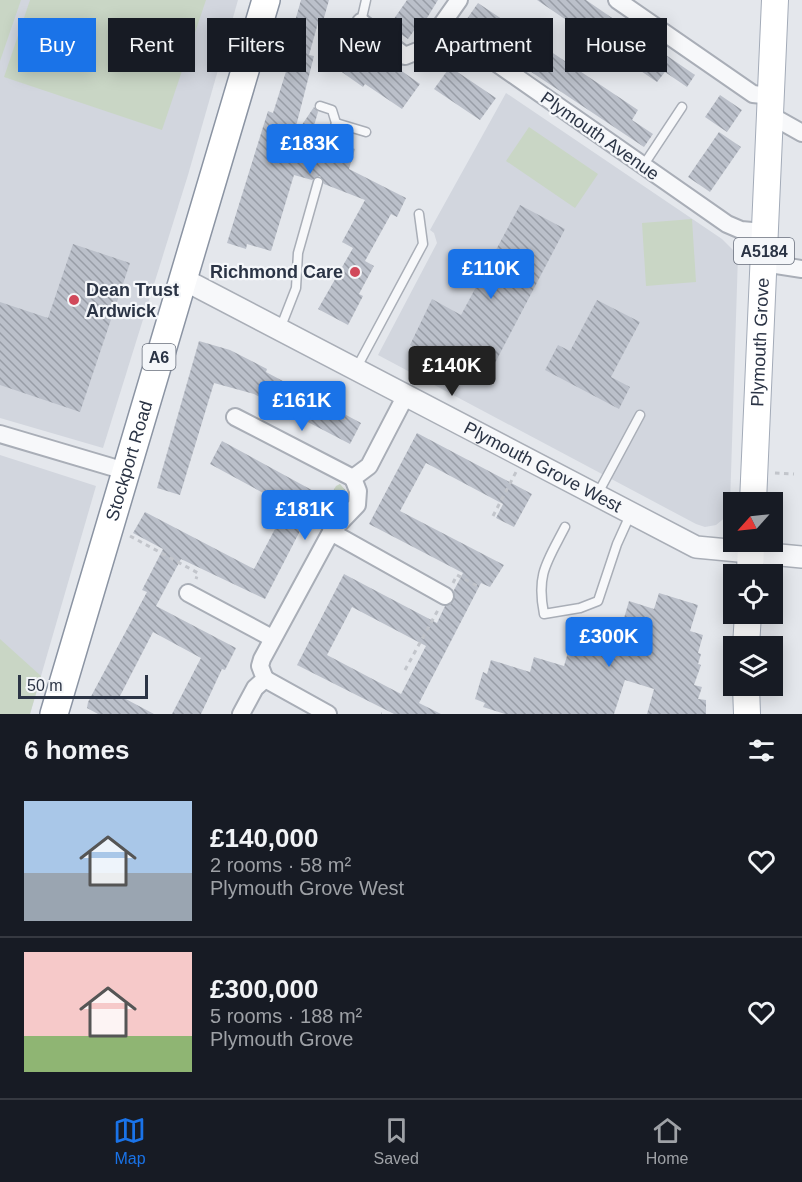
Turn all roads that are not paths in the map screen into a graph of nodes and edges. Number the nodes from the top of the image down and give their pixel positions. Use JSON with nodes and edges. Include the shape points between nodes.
{"nodes":[{"id":1,"x":266,"y":0,"type":"edge"},
{"id":2,"x":366,"y":0,"type":"edge"},
{"id":3,"x":459,"y":0,"type":"edge"},
{"id":4,"x":617,"y":0,"type":"edge"},
{"id":5,"x":775,"y":0,"type":"edge"},
{"id":6,"x":362,"y":18,"type":"edge"},
{"id":7,"x":447,"y":18,"type":"edge"},
{"id":8,"x":509,"y":72,"type":"edge"},
{"id":9,"x":320,"y":106,"type":"dead end"},
{"id":10,"x":770,"y":106,"type":"junction"},
{"id":11,"x":682,"y":107,"type":"dead end"},
{"id":12,"x":336,"y":123,"type":"junction"},
{"id":13,"x":366,"y":132,"type":"dead end"},
{"id":14,"x":802,"y":133,"type":"edge"},
{"id":15,"x":330,"y":141,"type":"dead end"},
{"id":16,"x":643,"y":166,"type":"junction"},
{"id":17,"x":318,"y":182,"type":"dead end"},
{"id":18,"x":419,"y":214,"type":"dead end"},
{"id":19,"x":765,"y":232,"type":"junction"},
{"id":20,"x":763,"y":263,"type":"junction"},
{"id":21,"x":802,"y":269,"type":"edge"},
{"id":22,"x":183,"y":279,"type":"junction"},
{"id":23,"x":280,"y":330,"type":"junction"},
{"id":24,"x":356,"y":369,"type":"junction"},
{"id":25,"x":406,"y":396,"type":"junction"},
{"id":26,"x":640,"y":415,"type":"dead end"},
{"id":27,"x":235,"y":417,"type":"dead end"},
{"id":28,"x":0,"y":434,"type":"edge"},
{"id":29,"x":125,"y":471,"type":"junction"},
{"id":30,"x":353,"y":478,"type":"junction"},
{"id":31,"x":753,"y":492,"type":"edge"},
{"id":32,"x":597,"y":495,"type":"junction"},
{"id":33,"x":631,"y":513,"type":"junction"},
{"id":34,"x":565,"y":527,"type":"dead end"},
{"id":35,"x":331,"y":532,"type":"junction"},
{"id":36,"x":751,"y":557,"type":"edge"},
{"id":37,"x":802,"y":557,"type":"edge"},
{"id":38,"x":188,"y":593,"type":"road end"},
{"id":39,"x":445,"y":596,"type":"road end"},
{"id":40,"x":272,"y":638,"type":"junction"},
{"id":41,"x":265,"y":679,"type":"junction"},
{"id":42,"x":746,"y":696,"type":"edge"},
{"id":43,"x":54,"y":714,"type":"edge"},
{"id":44,"x":241,"y":714,"type":"edge"},
{"id":45,"x":328,"y":714,"type":"edge"},
{"id":46,"x":747,"y":714,"type":"edge"}],
"edges":[{"from":1,"to":22,"type":"highway","name":"Stockport Road","number":"A6"},
{"from":2,"to":6,"type":"lane"},
{"from":3,"to":7,"type":"street"},
{"from":4,"to":10,"type":"street"},
{"from":5,"to":10,"type":"main road","name":"Plymouth Grove","number":"A5184"},
{"from":8,"to":16,"type":"street","name":"Plymouth Avenue"},
{"from":9,"to":12,"type":"lane","via":[[332,110]]},
{"from":10,"to":14,"type":"street"},
{"from":10,"to":19,"type":"main road","name":"Plymouth Grove","number":"A5184"},
{"from":11,"to":16,"type":"lane"},
{"from":12,"to":13,"type":"lane"},
{"from":12,"to":15,"type":"lane"},
{"from":16,"to":19,"type":"street","name":"Plymouth Avenue","via":[[727,224]]},
{"from":17,"to":23,"type":"lane","via":[[298,254],[296,288]]},
{"from":18,"to":24,"type":"lane","via":[[423,244]]},
{"from":19,"to":20,"type":"main road","name":"Plymouth Grove","number":"A5184"},
{"from":20,"to":21,"type":"street"},
{"from":20,"to":31,"type":"main road","name":"Plymouth Grove","number":"A5184"},
{"from":22,"to":23,"type":"street","name":"Plymouth Grove West"},
{"from":22,"to":29,"type":"highway","name":"Stockport Road","number":"A6"},
{"from":23,"to":24,"type":"street","name":"Plymouth Grove West"},
{"from":24,"to":25,"type":"street","name":"Plymouth Grove West"},
{"from":25,"to":30,"type":"street","via":[[369,466]]},
{"from":25,"to":32,"type":"street","name":"Plymouth Grove West"},
{"from":26,"to":32,"type":"lane"},
{"from":27,"to":30,"type":"street"},
{"from":28,"to":29,"type":"street"},
{"from":29,"to":43,"type":"highway","name":"Stockport Road","number":"A6"},
{"from":30,"to":35,"type":"street","via":[[358,491],[357,505]]},
{"from":32,"to":33,"type":"street","name":"Plymouth Grove West"},
{"from":33,"to":34,"type":"lane","via":[[598,601],[544,614],[539,588],[544,568]]},
{"from":33,"to":36,"type":"street","name":"Plymouth Grove West","via":[[696,547]]},
{"from":35,"to":39,"type":"street"},
{"from":35,"to":40,"type":"street"},
{"from":36,"to":37,"type":"street","name":"Plymouth Grove West"},
{"from":38,"to":40,"type":"street"},
{"from":40,"to":41,"type":"street","via":[[260,666]]},
{"from":41,"to":44,"type":"street","via":[[255,688]]},
{"from":41,"to":45,"type":"street"},
{"from":42,"to":46,"type":"main road"}]}
